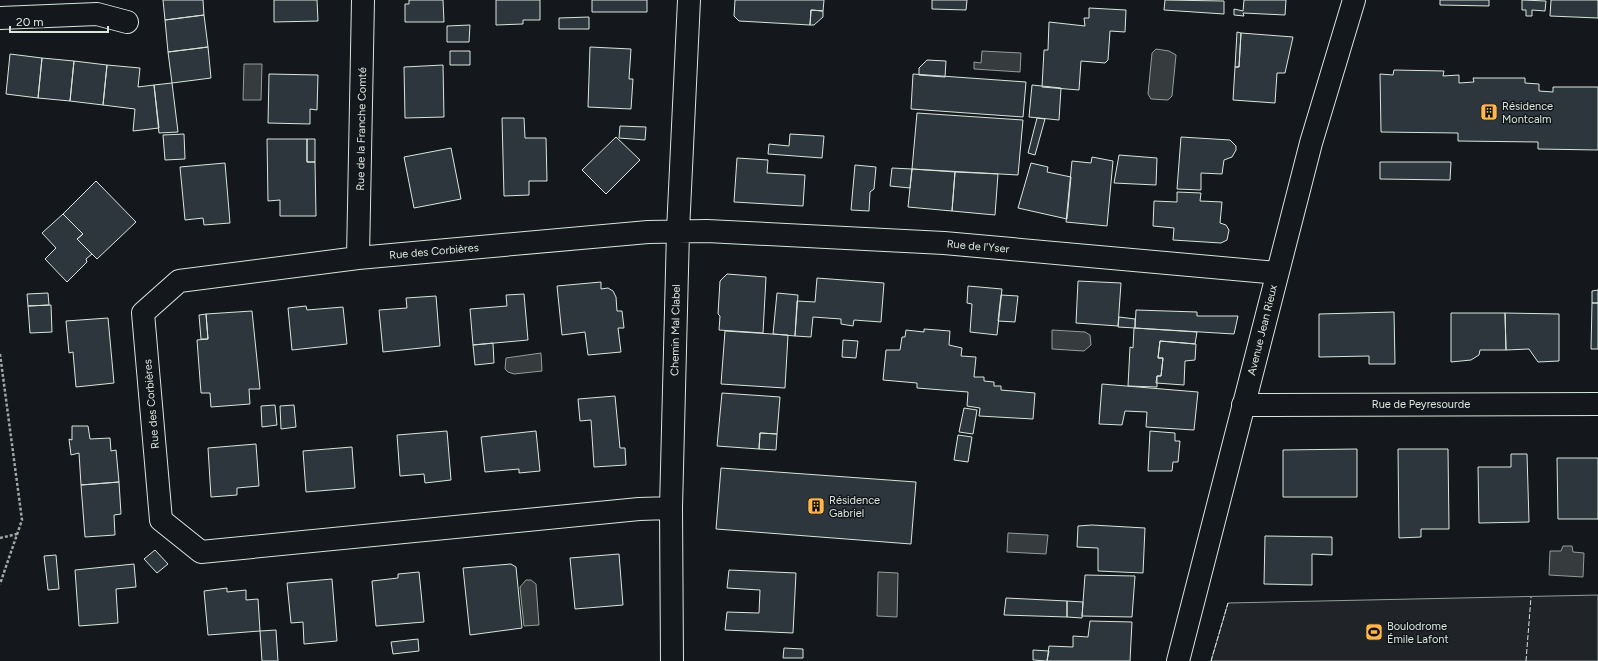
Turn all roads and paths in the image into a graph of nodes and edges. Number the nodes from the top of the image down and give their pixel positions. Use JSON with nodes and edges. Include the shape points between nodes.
{"nodes":[{"id":1,"x":363,"y":0,"type":"edge"},
{"id":2,"x":689,"y":0,"type":"edge"},
{"id":3,"x":1354,"y":0,"type":"edge"},
{"id":4,"x":0,"y":18,"type":"edge"},
{"id":5,"x":127,"y":22,"type":"dead end"},
{"id":6,"x":678,"y":231,"type":"junction"},
{"id":7,"x":358,"y":258,"type":"junction"},
{"id":8,"x":1277,"y":273,"type":"junction"},
{"id":9,"x":0,"y":354,"type":"edge"},
{"id":10,"x":1598,"y":404,"type":"edge"},
{"id":11,"x":1243,"y":405,"type":"junction"},
{"id":12,"x":671,"y":508,"type":"junction"},
{"id":13,"x":18,"y":534,"type":"junction"},
{"id":14,"x":0,"y":538,"type":"edge"},
{"id":15,"x":0,"y":584,"type":"edge"},
{"id":16,"x":672,"y":661,"type":"edge"},
{"id":17,"x":1178,"y":661,"type":"edge"}],
"edges":[{"from":1,"to":7,"type":"street","name":"Rue de la Franche Comté"},
{"from":2,"to":6,"type":"street","name":"Chemin Mal Clabel"},
{"from":3,"to":8,"type":"street","name":"Avenue Jean Rieux","via":[[1311,143]]},
{"from":4,"to":5,"type":"street","via":[[97,14]]},
{"from":6,"to":7,"type":"street","name":"Rue des Corbières"},
{"from":6,"to":8,"type":"street","name":"Rue de l'Yser","via":[[944,243]]},
{"from":6,"to":12,"type":"street","name":"Chemin Mal Clabel"},
{"from":7,"to":12,"type":"street","name":"Rue des Corbières","via":[[179,281],[143,313],[161,520],[201,552]]},
{"from":8,"to":11,"type":"street","name":"Avenue Jean Rieux"},
{"from":9,"to":13,"type":"path","via":[[22,520]]},
{"from":10,"to":11,"type":"street","name":"Rue de Peyresourde"},
{"from":11,"to":17,"type":"street","name":"Avenue Jean Rieux"},
{"from":12,"to":16,"type":"street","name":"Chemin Mal Clabel"},
{"from":13,"to":14,"type":"path"},
{"from":13,"to":15,"type":"path"}]}
